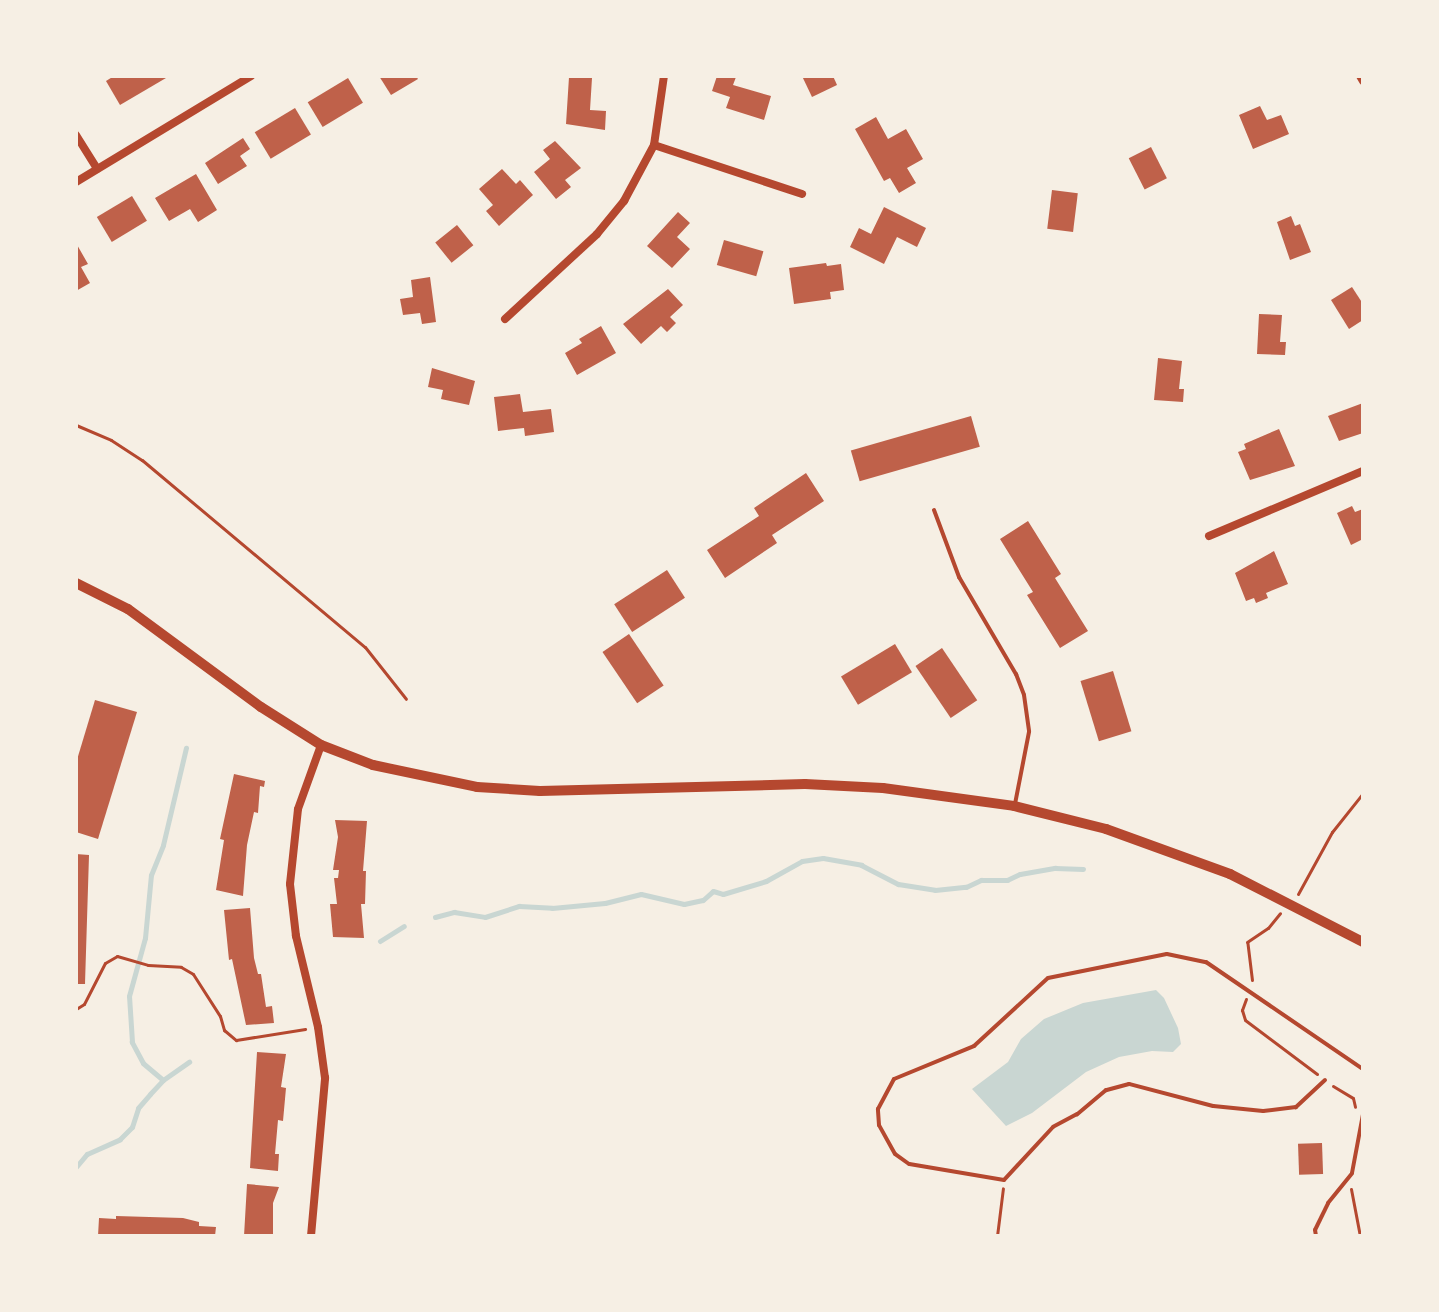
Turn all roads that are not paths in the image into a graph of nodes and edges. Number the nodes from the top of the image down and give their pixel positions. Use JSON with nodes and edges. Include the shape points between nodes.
{"nodes":[{"id":1,"x":251,"y":76,"type":"edge"},
{"id":2,"x":664,"y":76,"type":"edge"},
{"id":3,"x":76,"y":135,"type":"edge"},
{"id":4,"x":654,"y":145,"type":"junction"},
{"id":5,"x":97,"y":169,"type":"junction"},
{"id":6,"x":76,"y":182,"type":"edge"},
{"id":7,"x":802,"y":194,"type":"dead end"},
{"id":8,"x":505,"y":319,"type":"dead end"},
{"id":9,"x":1363,"y":471,"type":"edge"},
{"id":10,"x":934,"y":510,"type":"dead end"},
{"id":11,"x":1209,"y":536,"type":"dead end"},
{"id":12,"x":76,"y":583,"type":"edge"},
{"id":13,"x":321,"y":745,"type":"junction"},
{"id":14,"x":1014,"y":806,"type":"junction"},
{"id":15,"x":1363,"y":942,"type":"edge"},
{"id":16,"x":1363,"y":1069,"type":"edge"},
{"id":17,"x":1325,"y":1080,"type":"road end"},
{"id":18,"x":1363,"y":1114,"type":"edge"},
{"id":19,"x":311,"y":1236,"type":"edge"},
{"id":20,"x":1316,"y":1236,"type":"edge"}],
"edges":[{"from":1,"to":5,"type":"street"},
{"from":2,"to":4,"type":"street"},
{"from":3,"to":5,"type":"street"},
{"from":4,"to":7,"type":"street"},
{"from":4,"to":8,"type":"street","via":[[624,201],[597,234]]},
{"from":5,"to":6,"type":"street"},
{"from":9,"to":11,"type":"street"},
{"from":10,"to":14,"type":"lane","via":[[959,577],[1024,695],[1029,732]]},
{"from":12,"to":13,"type":"street","via":[[128,609]]},
{"from":13,"to":14,"type":"street","via":[[373,765],[477,787],[556,791],[805,784],[899,789]]},
{"from":13,"to":19,"type":"street","via":[[298,809],[290,884],[325,1078]]},
{"from":14,"to":15,"type":"street","via":[[1106,829],[1203,863]]},
{"from":16,"to":17,"type":"lane","via":[[1206,962],[1167,954],[1048,978],[974,1046],[894,1079],[878,1109],[879,1125],[895,1154],[909,1164],[1004,1180],[1053,1127],[1106,1090],[1129,1084],[1213,1106],[1263,1111],[1296,1107]]},
{"from":18,"to":20,"type":"lane","via":[[1352,1173],[1328,1203]]}]}
